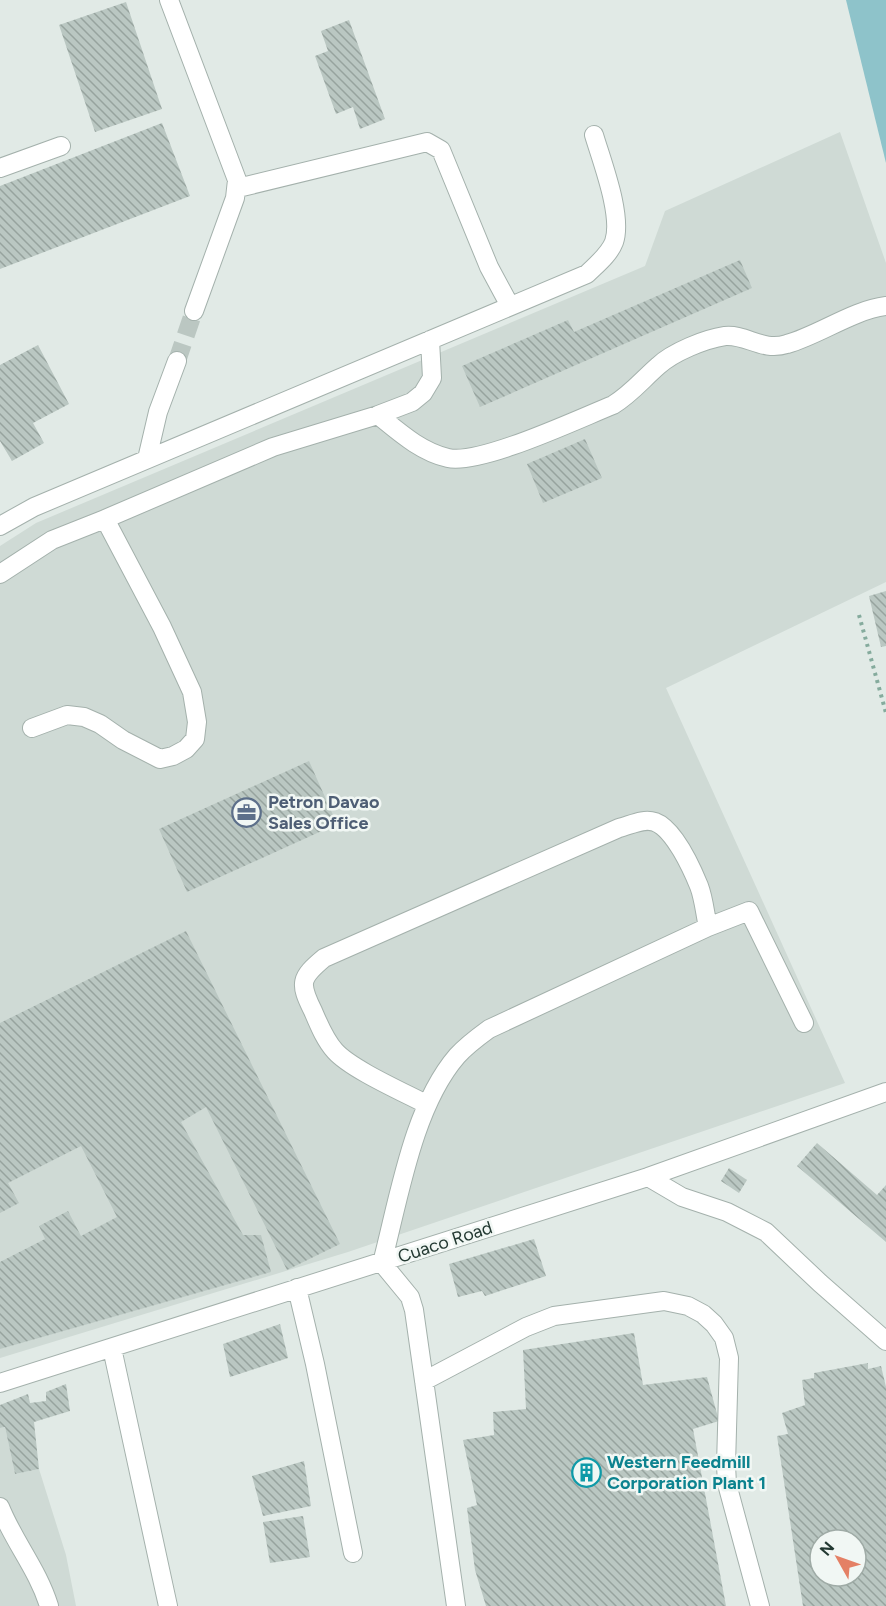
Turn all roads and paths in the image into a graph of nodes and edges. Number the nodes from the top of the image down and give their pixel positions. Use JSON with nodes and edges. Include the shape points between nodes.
{"nodes":[{"id":1,"x":169,"y":0,"type":"edge"},
{"id":2,"x":594,"y":135,"type":"dead end"},
{"id":3,"x":61,"y":146,"type":"dead end"},
{"id":4,"x":0,"y":168,"type":"edge"},
{"id":5,"x":238,"y":188,"type":"junction"},
{"id":6,"x":510,"y":306,"type":"junction"},
{"id":7,"x":886,"y":306,"type":"edge"},
{"id":8,"x":194,"y":311,"type":"tunnel mouth"},
{"id":9,"x":430,"y":340,"type":"junction"},
{"id":10,"x":177,"y":361,"type":"tunnel mouth"},
{"id":11,"x":378,"y":415,"type":"junction"},
{"id":12,"x":147,"y":459,"type":"junction"},
{"id":13,"x":105,"y":519,"type":"junction"},
{"id":14,"x":0,"y":526,"type":"edge"},
{"id":15,"x":0,"y":574,"type":"edge"},
{"id":16,"x":859,"y":615,"type":"dead end"},
{"id":17,"x":886,"y":713,"type":"edge"},
{"id":18,"x":32,"y":728,"type":"dead end"},
{"id":19,"x":708,"y":927,"type":"junction"},
{"id":20,"x":804,"y":1023,"type":"dead end"},
{"id":21,"x":886,"y":1092,"type":"edge"},
{"id":22,"x":426,"y":1104,"type":"junction"},
{"id":23,"x":648,"y":1177,"type":"junction"},
{"id":24,"x":381,"y":1263,"type":"junction"},
{"id":25,"x":297,"y":1288,"type":"junction"},
{"id":26,"x":886,"y":1341,"type":"edge"},
{"id":27,"x":111,"y":1348,"type":"junction"},
{"id":28,"x":424,"y":1381,"type":"junction"},
{"id":29,"x":0,"y":1383,"type":"edge"},
{"id":30,"x":0,"y":1507,"type":"edge"},
{"id":31,"x":352,"y":1553,"type":"dead end"},
{"id":32,"x":49,"y":1606,"type":"edge"},
{"id":33,"x":168,"y":1606,"type":"edge"},
{"id":34,"x":456,"y":1606,"type":"edge"},
{"id":35,"x":760,"y":1606,"type":"edge"}],
"edges":[{"from":1,"to":5,"type":"street"},
{"from":2,"to":6,"type":"street","via":[[615,209],[614,242],[587,274]]},
{"from":3,"to":4,"type":"street"},
{"from":5,"to":6,"type":"street","via":[[427,142],[435,145],[441,150],[489,267]]},
{"from":5,"to":8,"type":"street"},
{"from":6,"to":9,"type":"street"},
{"from":7,"to":11,"type":"street","via":[[785,345],[762,346],[724,336],[678,352],[613,405],[468,459],[425,450]]},
{"from":9,"to":11,"type":"street","via":[[429,386],[412,402]]},
{"from":9,"to":12,"type":"street"},
{"from":10,"to":12,"type":"street","via":[[158,412]]},
{"from":11,"to":13,"type":"street","via":[[273,447]]},
{"from":12,"to":14,"type":"street","via":[[34,507]]},
{"from":13,"to":15,"type":"street","via":[[52,540]]},
{"from":13,"to":18,"type":"street","via":[[192,692],[197,722],[195,739],[180,753],[160,759],[84,717],[67,715]]},
{"from":16,"to":17,"type":"path"},
{"from":19,"to":20,"type":"street","via":[[749,911]]},
{"from":19,"to":22,"type":"street","via":[[489,1029],[459,1054]]},
{"from":19,"to":22,"type":"street","via":[[699,886],[675,840],[655,822],[641,821],[324,958],[305,976],[303,992],[327,1041],[353,1065]]},
{"from":21,"to":23,"type":"street","name":"Cuaco Road"},
{"from":22,"to":24,"type":"street"},
{"from":23,"to":24,"type":"street","name":"Cuaco Road"},
{"from":23,"to":26,"type":"street","via":[[681,1197],[727,1212],[766,1232]]},
{"from":24,"to":25,"type":"street","name":"Cuaco Road"},
{"from":24,"to":28,"type":"street","via":[[410,1297]]},
{"from":25,"to":27,"type":"street","name":"Cuaco Road"},
{"from":25,"to":31,"type":"street"},
{"from":27,"to":29,"type":"street","name":"Cuaco Road"},
{"from":27,"to":33,"type":"street"},
{"from":28,"to":34,"type":"street"},
{"from":28,"to":35,"type":"street","via":[[554,1316],[664,1301],[703,1314],[724,1338],[729,1358],[727,1484]]},
{"from":30,"to":32,"type":"street","via":[[39,1579]]}]}
